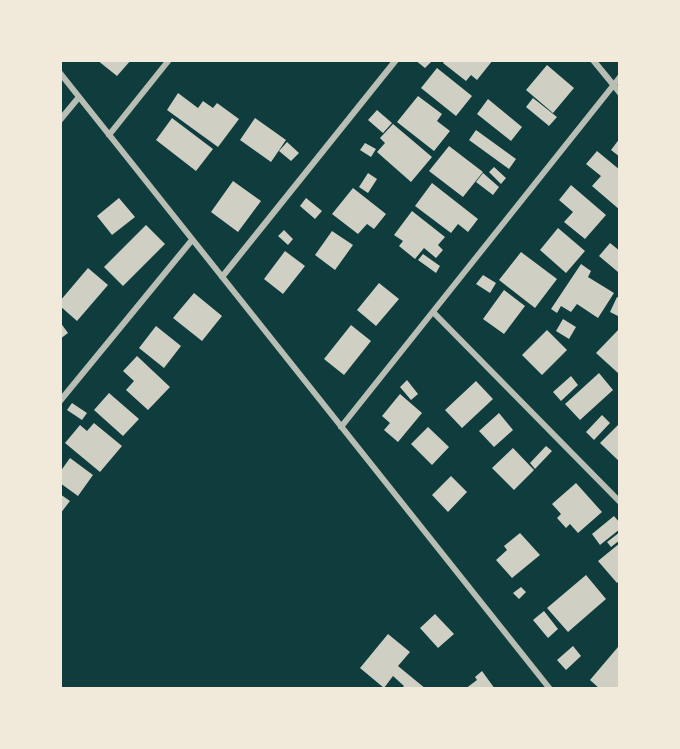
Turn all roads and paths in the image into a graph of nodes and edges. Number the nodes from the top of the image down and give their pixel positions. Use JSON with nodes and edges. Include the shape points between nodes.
{"nodes":[{"id":1,"x":169,"y":60,"type":"edge"},
{"id":2,"x":396,"y":60,"type":"edge"},
{"id":3,"x":593,"y":60,"type":"edge"},
{"id":4,"x":60,"y":73,"type":"edge"},
{"id":5,"x":620,"y":77,"type":"edge"},
{"id":6,"x":614,"y":85,"type":"junction"},
{"id":7,"x":620,"y":93,"type":"edge"},
{"id":8,"x":79,"y":97,"type":"junction"},
{"id":9,"x":60,"y":120,"type":"edge"},
{"id":10,"x":110,"y":135,"type":"junction"},
{"id":11,"x":192,"y":240,"type":"junction"},
{"id":12,"x":222,"y":277,"type":"junction"},
{"id":13,"x":433,"y":312,"type":"junction"},
{"id":14,"x":60,"y":401,"type":"edge"},
{"id":15,"x":341,"y":427,"type":"junction"},
{"id":16,"x":620,"y":502,"type":"edge"},
{"id":17,"x":550,"y":689,"type":"edge"}],
"edges":[{"from":1,"to":10,"type":"street"},
{"from":2,"to":12,"type":"street"},
{"from":3,"to":6,"type":"street"},
{"from":4,"to":8,"type":"street"},
{"from":5,"to":6,"type":"street"},
{"from":6,"to":7,"type":"street"},
{"from":6,"to":13,"type":"street"},
{"from":8,"to":9,"type":"street"},
{"from":8,"to":10,"type":"street"},
{"from":10,"to":11,"type":"street"},
{"from":11,"to":12,"type":"street"},
{"from":11,"to":14,"type":"street"},
{"from":12,"to":15,"type":"street"},
{"from":13,"to":15,"type":"street"},
{"from":13,"to":16,"type":"street"},
{"from":15,"to":17,"type":"street"}]}
